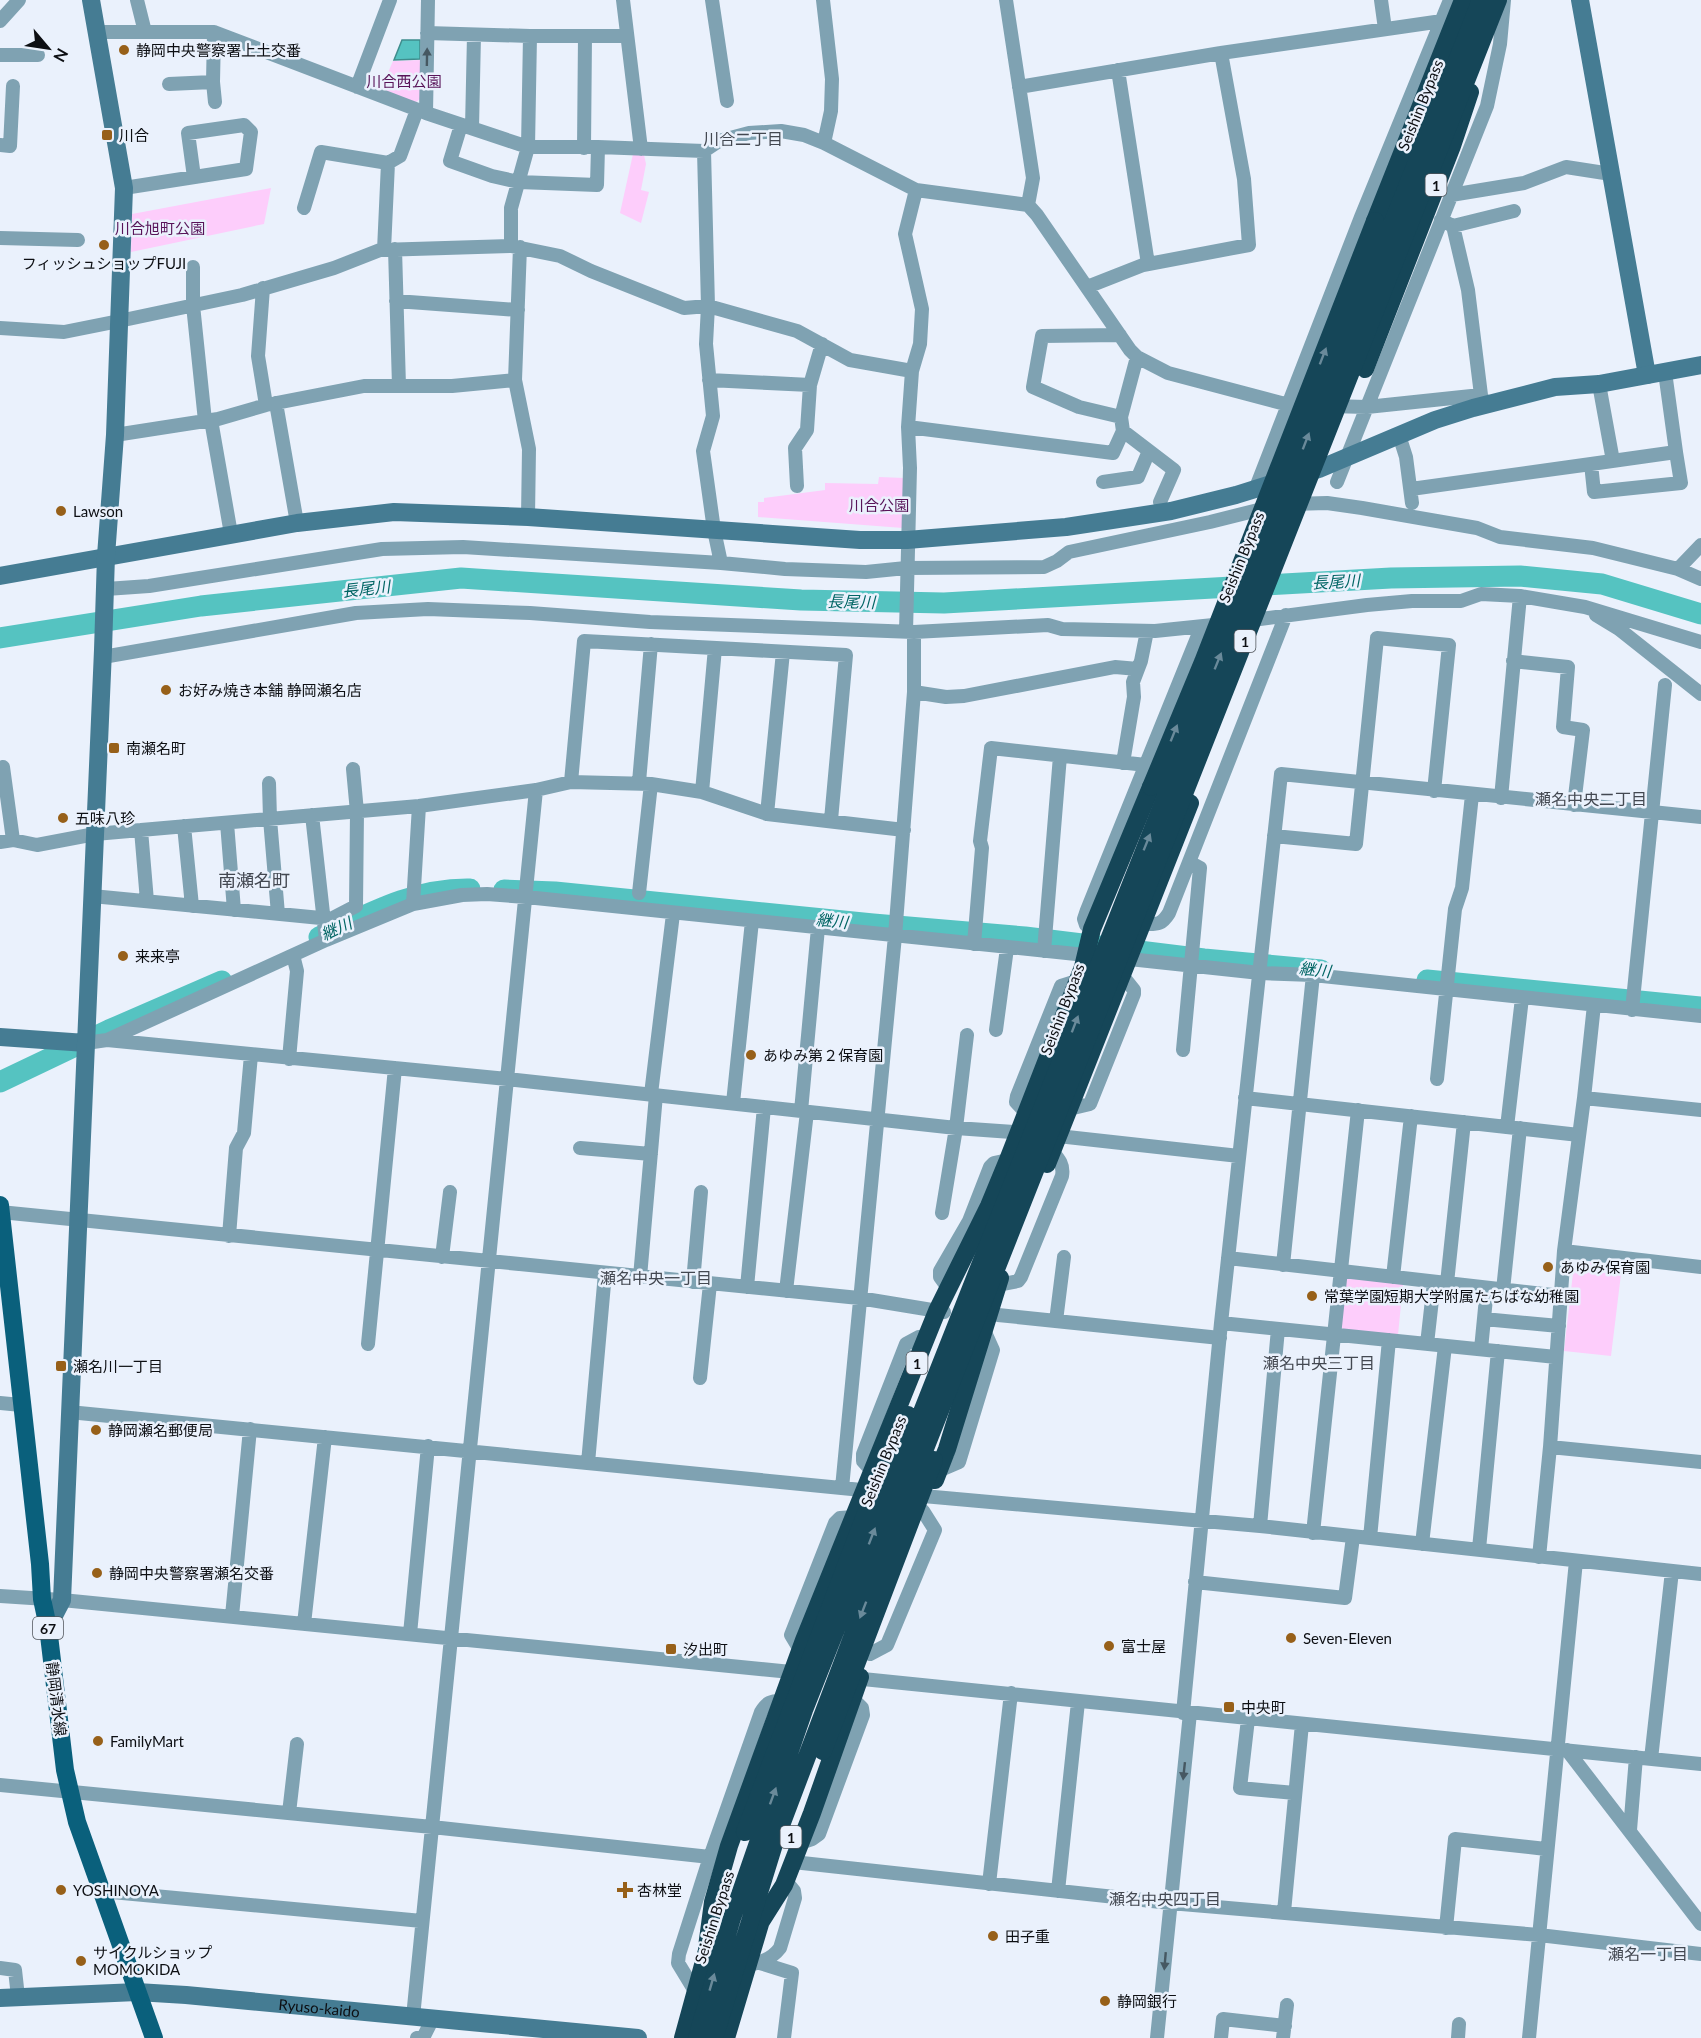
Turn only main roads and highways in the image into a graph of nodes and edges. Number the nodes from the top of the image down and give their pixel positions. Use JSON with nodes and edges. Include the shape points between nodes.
{"nodes":[{"id":1,"x":1463,"y":0,"type":"edge"},
{"id":2,"x":1480,"y":0,"type":"edge"},
{"id":3,"x":1498,"y":0,"type":"edge"},
{"id":4,"x":1504,"y":0,"type":"edge"},
{"id":5,"x":1012,"y":1168,"type":"junction"},
{"id":6,"x":0,"y":1210,"type":"edge"},
{"id":7,"x":995,"y":1283,"type":"junction"},
{"id":8,"x":760,"y":1923,"type":"junction"},
{"id":9,"x":707,"y":1947,"type":"junction"},
{"id":10,"x":154,"y":2038,"type":"edge"},
{"id":11,"x":683,"y":2038,"type":"edge"},
{"id":12,"x":697,"y":2038,"type":"edge"},
{"id":13,"x":714,"y":2038,"type":"edge"},
{"id":14,"x":726,"y":2038,"type":"edge"}],
"edges":[{"from":5,"to":1,"type":"highway","number":"1","one_way":true,"bridge":true,"via":[[1018,1133],[1077,981],[1092,929],[1203,662],[1375,221],[1422,83]]},
{"from":5,"to":2,"type":"highway","name":"Seishin Bypass","number":"1","one_way":true,"bridge":true},
{"from":3,"to":7,"type":"highway","number":"1","bridge":true},
{"from":4,"to":7,"type":"highway","number":"1","via":[[1452,146],[1243,678]]},
{"from":5,"to":9,"type":"highway","bridge":true,"via":[[866,1513],[745,1832]]},
{"from":5,"to":9,"type":"highway","number":"1","via":[[948,1288],[942,1312],[928,1336],[800,1650],[729,1846]]},
{"from":12,"to":5,"type":"highway","name":"Seishin Bypass","number":"1","one_way":true,"bridge":true,"via":[[732,1918],[804,1710]]},
{"from":6,"to":10,"type":"main road","name":"静岡清水線","number":"67","via":[[42,1599],[70,1792],[77,1822]]},
{"from":7,"to":8,"type":"highway","number":"1","bridge":true,"via":[[945,1430]]},
{"from":7,"to":8,"type":"highway","number":"1","via":[[984,1330],[926,1504],[793,1862]]},
{"from":7,"to":13,"type":"highway","number":"1","one_way":true,"bridge":true,"via":[[894,1527],[775,1841]]},
{"from":8,"to":14,"type":"highway","number":"1","via":[[754,1964]]},
{"from":9,"to":11,"type":"highway","number":"1"}]}
